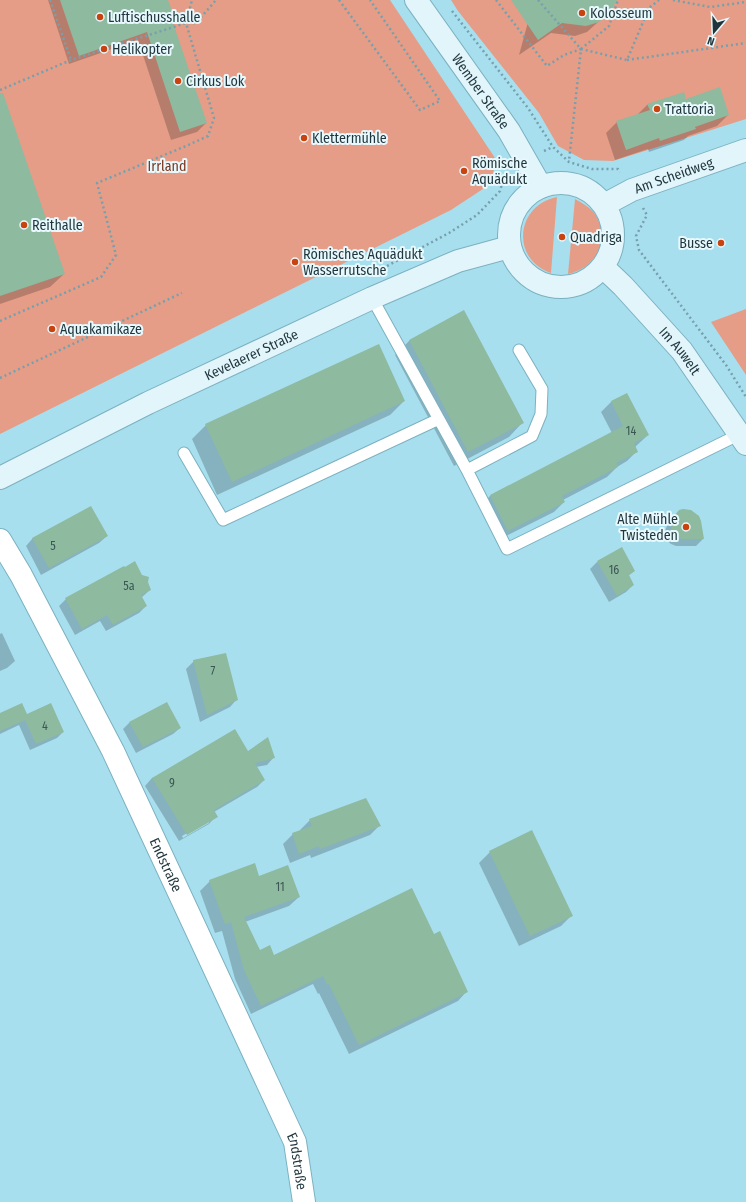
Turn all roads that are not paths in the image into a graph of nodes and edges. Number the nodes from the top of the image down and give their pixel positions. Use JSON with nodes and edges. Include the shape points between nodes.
{"nodes":[{"id":1,"x":416,"y":0,"type":"edge"},
{"id":2,"x":746,"y":150,"type":"edge"},
{"id":3,"x":541,"y":187,"type":"junction"},
{"id":4,"x":604,"y":205,"type":"junction"},
{"id":5,"x":509,"y":248,"type":"junction"},
{"id":6,"x":602,"y":267,"type":"junction"},
{"id":7,"x":372,"y":298,"type":"junction"},
{"id":8,"x":519,"y":350,"type":"dead end"},
{"id":9,"x":439,"y":420,"type":"junction"},
{"id":10,"x":743,"y":439,"type":"edge"},
{"id":11,"x":184,"y":453,"type":"dead end"},
{"id":12,"x":467,"y":470,"type":"junction"},
{"id":13,"x":0,"y":478,"type":"edge"},
{"id":14,"x":0,"y":540,"type":"edge"},
{"id":15,"x":304,"y":1202,"type":"edge"}],
"edges":[{"from":1,"to":3,"type":"main road","name":"Wember Straße","via":[[509,131]]},
{"from":2,"to":4,"type":"main road","name":"Am Scheidweg","via":[[632,190]]},
{"from":3,"to":4,"type":"main road","via":[[556,183],[573,184],[590,192]]},
{"from":3,"to":5,"type":"main road","via":[[529,193],[514,212],[510,224]]},
{"from":4,"to":6,"type":"main road","via":[[613,235],[611,251]]},
{"from":5,"to":6,"type":"main road","via":[[516,262],[527,274],[541,283],[557,287],[574,286],[590,279]]},
{"from":5,"to":7,"type":"main road","name":"Kevelaerer Straße","via":[[458,261]]},
{"from":6,"to":10,"type":"main road","name":"Im Auwelt","via":[[623,286],[682,351]]},
{"from":7,"to":9,"type":"lane"},
{"from":7,"to":13,"type":"main road","name":"Kevelaerer Straße","via":[[148,403]]},
{"from":8,"to":12,"type":"lane","via":[[542,389],[541,414],[532,436]]},
{"from":9,"to":11,"type":"lane","via":[[223,520]]},
{"from":9,"to":12,"type":"lane"},
{"from":10,"to":12,"type":"lane","via":[[507,549]]},
{"from":14,"to":15,"type":"street","name":"Endstraße","via":[[113,751],[295,1142]]}]}
